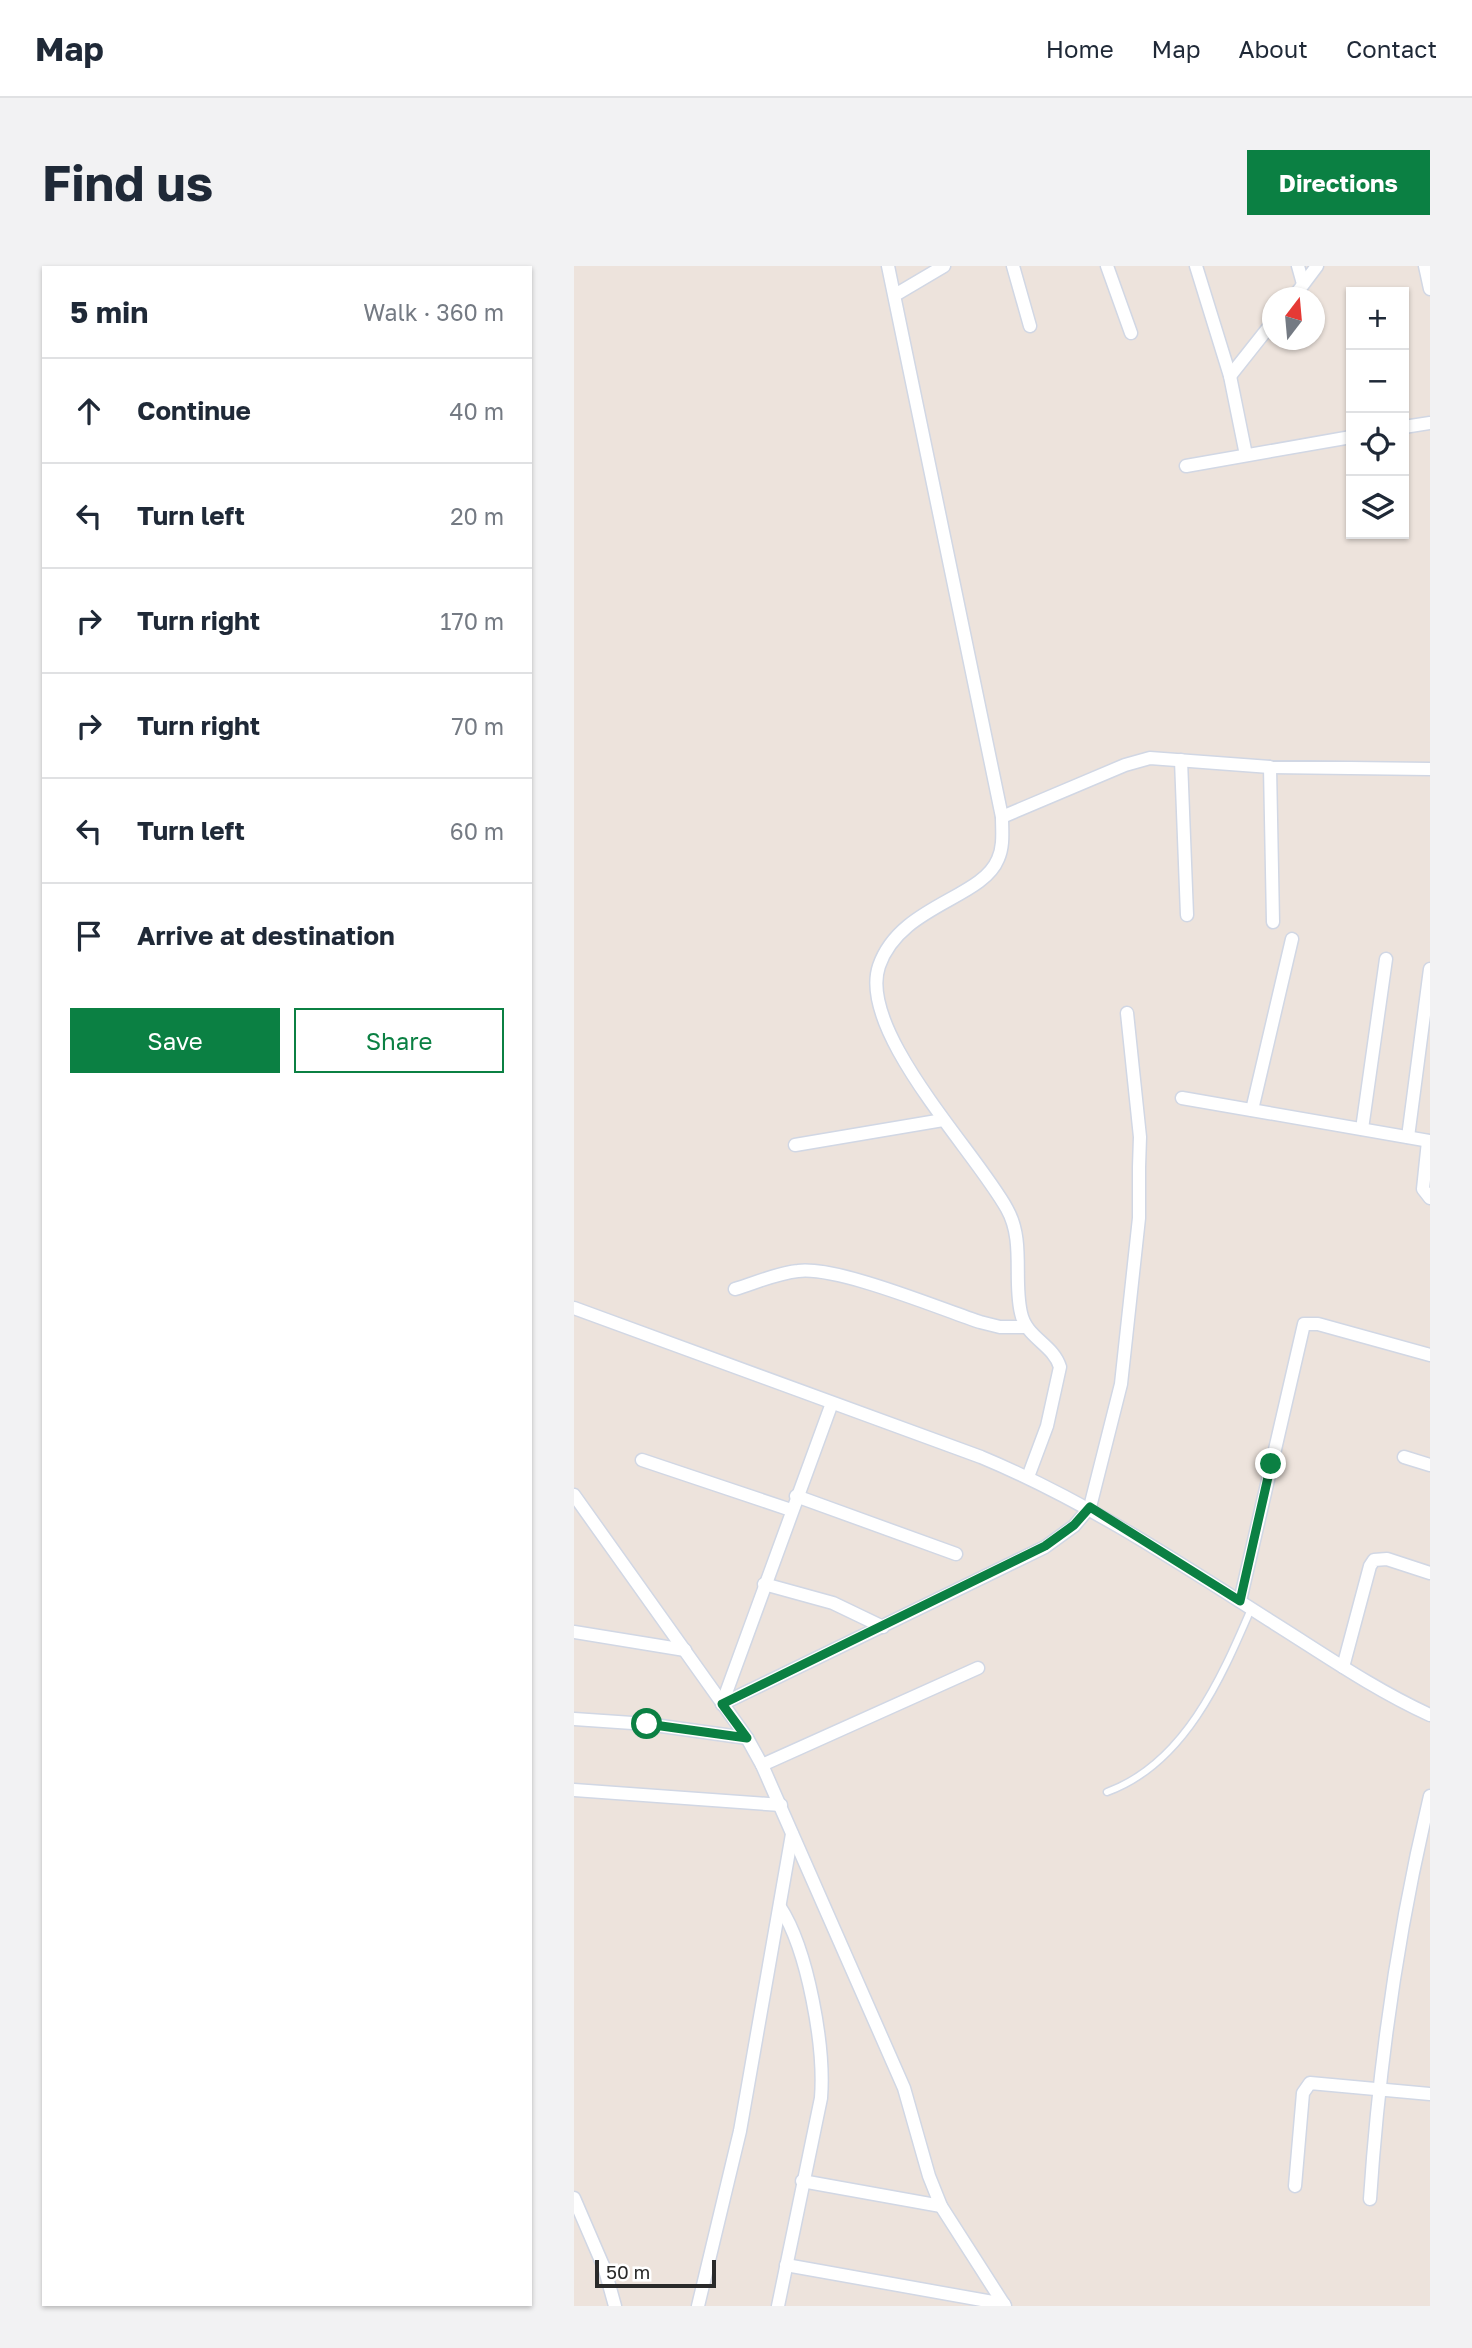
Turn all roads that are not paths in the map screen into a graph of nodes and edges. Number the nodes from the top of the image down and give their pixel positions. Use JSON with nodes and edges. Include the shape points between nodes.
{"nodes":[{"id":1,"x":888,"y":266,"type":"edge"},
{"id":2,"x":944,"y":266,"type":"edge"},
{"id":3,"x":1013,"y":266,"type":"edge"},
{"id":4,"x":1107,"y":266,"type":"edge"},
{"id":5,"x":1196,"y":266,"type":"edge"},
{"id":6,"x":1297,"y":266,"type":"edge"},
{"id":7,"x":1317,"y":266,"type":"edge"},
{"id":8,"x":1426,"y":266,"type":"edge"},
{"id":9,"x":1303,"y":284,"type":"junction"},
{"id":10,"x":1301,"y":287,"type":"edge"},
{"id":11,"x":1430,"y":287,"type":"edge"},
{"id":12,"x":895,"y":295,"type":"junction"},
{"id":13,"x":1030,"y":326,"type":"dead end"},
{"id":14,"x":1130,"y":333,"type":"dead end"},
{"id":15,"x":1262,"y":336,"type":"edge"},
{"id":16,"x":1230,"y":376,"type":"junction"},
{"id":17,"x":1430,"y":423,"type":"edge"},
{"id":18,"x":1409,"y":427,"type":"edge"},
{"id":19,"x":1346,"y":438,"type":"edge"},
{"id":20,"x":1246,"y":455,"type":"junction"},
{"id":21,"x":1186,"y":466,"type":"dead end"},
{"id":22,"x":1181,"y":760,"type":"junction"},
{"id":23,"x":1270,"y":767,"type":"junction"},
{"id":24,"x":1430,"y":769,"type":"edge"},
{"id":25,"x":1002,"y":817,"type":"junction"},
{"id":26,"x":1187,"y":915,"type":"dead end"},
{"id":27,"x":1273,"y":922,"type":"dead end"},
{"id":28,"x":1292,"y":939,"type":"dead end"},
{"id":29,"x":1386,"y":959,"type":"dead end"},
{"id":30,"x":1430,"y":969,"type":"edge"},
{"id":31,"x":1127,"y":1013,"type":"dead end"},
{"id":32,"x":1182,"y":1098,"type":"dead end"},
{"id":33,"x":1252,"y":1110,"type":"junction"},
{"id":34,"x":943,"y":1120,"type":"junction"},
{"id":35,"x":1362,"y":1129,"type":"junction"},
{"id":36,"x":1408,"y":1137,"type":"junction"},
{"id":37,"x":1429,"y":1141,"type":"edge"},
{"id":38,"x":794,"y":1145,"type":"dead end"},
{"id":39,"x":1430,"y":1198,"type":"edge"},
{"id":40,"x":735,"y":1289,"type":"dead end"},
{"id":41,"x":574,"y":1308,"type":"edge"},
{"id":42,"x":1026,"y":1327,"type":"junction"},
{"id":43,"x":1430,"y":1355,"type":"edge"},
{"id":44,"x":832,"y":1403,"type":"junction"},
{"id":45,"x":1404,"y":1457,"type":"dead end"},
{"id":46,"x":642,"y":1460,"type":"dead end"},
{"id":47,"x":1430,"y":1465,"type":"edge"},
{"id":48,"x":1028,"y":1477,"type":"junction"},
{"id":49,"x":574,"y":1495,"type":"edge"},
{"id":50,"x":796,"y":1496,"type":"junction"},
{"id":51,"x":1090,"y":1507,"type":"junction"},
{"id":52,"x":791,"y":1510,"type":"junction"},
{"id":53,"x":956,"y":1554,"type":"dead end"},
{"id":54,"x":1430,"y":1573,"type":"edge"},
{"id":55,"x":764,"y":1584,"type":"junction"},
{"id":56,"x":1240,"y":1601,"type":"junction"},
{"id":57,"x":1251,"y":1609,"type":"junction"},
{"id":58,"x":883,"y":1628,"type":"junction"},
{"id":59,"x":574,"y":1632,"type":"edge"},
{"id":60,"x":685,"y":1650,"type":"junction"},
{"id":61,"x":1343,"y":1667,"type":"junction"},
{"id":62,"x":978,"y":1668,"type":"dead end"},
{"id":63,"x":722,"y":1704,"type":"junction"},
{"id":64,"x":1430,"y":1715,"type":"edge"},
{"id":65,"x":574,"y":1719,"type":"edge"},
{"id":66,"x":747,"y":1738,"type":"junction"},
{"id":67,"x":762,"y":1765,"type":"junction"},
{"id":68,"x":574,"y":1790,"type":"edge"},
{"id":69,"x":1107,"y":1792,"type":"dead end"},
{"id":70,"x":1430,"y":1796,"type":"edge"},
{"id":71,"x":781,"y":1805,"type":"junction"},
{"id":72,"x":792,"y":1833,"type":"junction"},
{"id":73,"x":780,"y":1907,"type":"junction"},
{"id":74,"x":1377,"y":2088,"type":"junction"},
{"id":75,"x":1430,"y":2094,"type":"edge"},
{"id":76,"x":802,"y":2181,"type":"junction"},
{"id":77,"x":1295,"y":2186,"type":"dead end"},
{"id":78,"x":574,"y":2198,"type":"edge"},
{"id":79,"x":1370,"y":2200,"type":"dead end"},
{"id":80,"x":941,"y":2206,"type":"junction"},
{"id":81,"x":786,"y":2265,"type":"junction"},
{"id":82,"x":1004,"y":2305,"type":"edge"},
{"id":83,"x":615,"y":2306,"type":"edge"},
{"id":84,"x":698,"y":2306,"type":"edge"},
{"id":85,"x":778,"y":2306,"type":"edge"}],
"edges":[{"from":1,"to":12,"type":"street"},
{"from":2,"to":12,"type":"street"},
{"from":3,"to":13,"type":"street"},
{"from":4,"to":14,"type":"street"},
{"from":5,"to":16,"type":"street"},
{"from":6,"to":9,"type":"street"},
{"from":7,"to":9,"type":"street"},
{"from":8,"to":11,"type":"street"},
{"from":9,"to":10,"type":"street"},
{"from":12,"to":25,"type":"street"},
{"from":15,"to":16,"type":"street"},
{"from":16,"to":20,"type":"street"},
{"from":17,"to":18,"type":"street"},
{"from":19,"to":20,"type":"street"},
{"from":20,"to":21,"type":"street"},
{"from":22,"to":23,"type":"street"},
{"from":22,"to":25,"type":"street","via":[[1136,760]]},
{"from":22,"to":26,"type":"street"},
{"from":23,"to":24,"type":"street"},
{"from":23,"to":27,"type":"street"},
{"from":25,"to":34,"type":"street","via":[[1002,847],[991,872],[900,932],[877,974],[879,1011]]},
{"from":28,"to":33,"type":"street"},
{"from":29,"to":35,"type":"street"},
{"from":30,"to":36,"type":"street"},
{"from":31,"to":51,"type":"street","via":[[1140,1137],[1139,1218],[1121,1384]]},
{"from":32,"to":33,"type":"street"},
{"from":33,"to":35,"type":"street"},
{"from":34,"to":38,"type":"street"},
{"from":34,"to":42,"type":"street","via":[[1013,1222],[1020,1312]]},
{"from":35,"to":36,"type":"street"},
{"from":36,"to":37,"type":"street"},
{"from":37,"to":39,"type":"street","via":[[1423,1189]]},
{"from":40,"to":42,"type":"street","via":[[797,1271],[816,1271],[980,1322]]},
{"from":41,"to":44,"type":"street"},
{"from":42,"to":48,"type":"street","via":[[1050,1349],[1060,1367]]},
{"from":43,"to":56,"type":"street","via":[[1304,1324]]},
{"from":44,"to":48,"type":"street"},
{"from":44,"to":50,"type":"street"},
{"from":45,"to":47,"type":"street"},
{"from":46,"to":52,"type":"street"},
{"from":48,"to":51,"type":"street"},
{"from":49,"to":60,"type":"street"},
{"from":50,"to":52,"type":"street"},
{"from":50,"to":53,"type":"street"},
{"from":51,"to":56,"type":"street"},
{"from":51,"to":58,"type":"street","via":[[1045,1546]]},
{"from":52,"to":55,"type":"street"},
{"from":54,"to":61,"type":"street","via":[[1387,1559],[1374,1560]]},
{"from":55,"to":58,"type":"street","via":[[832,1602]]},
{"from":55,"to":63,"type":"street"},
{"from":56,"to":57,"type":"street"},
{"from":57,"to":61,"type":"street"},
{"from":57,"to":69,"type":"lane","via":[[1202,1710],[1147,1773]]},
{"from":58,"to":63,"type":"street"},
{"from":59,"to":60,"type":"street"},
{"from":60,"to":63,"type":"street"},
{"from":61,"to":64,"type":"street"},
{"from":62,"to":67,"type":"street"},
{"from":63,"to":66,"type":"street"},
{"from":65,"to":66,"type":"street"},
{"from":66,"to":67,"type":"street"},
{"from":67,"to":71,"type":"street"},
{"from":68,"to":71,"type":"street"},
{"from":70,"to":74,"type":"street","via":[[1397,1953]]},
{"from":71,"to":72,"type":"street"},
{"from":72,"to":73,"type":"street"},
{"from":72,"to":80,"type":"street","via":[[904,2088]]},
{"from":73,"to":76,"type":"street","via":[[800,1948],[823,2073]]},
{"from":73,"to":84,"type":"street","via":[[740,2131]]},
{"from":74,"to":75,"type":"street"},
{"from":74,"to":77,"type":"street","via":[[1318,2083],[1305,2087]]},
{"from":74,"to":79,"type":"street"},
{"from":76,"to":80,"type":"street"},
{"from":76,"to":81,"type":"street"},
{"from":78,"to":83,"type":"street"},
{"from":80,"to":82,"type":"street"},
{"from":81,"to":82,"type":"street"},
{"from":81,"to":85,"type":"street"}]}
